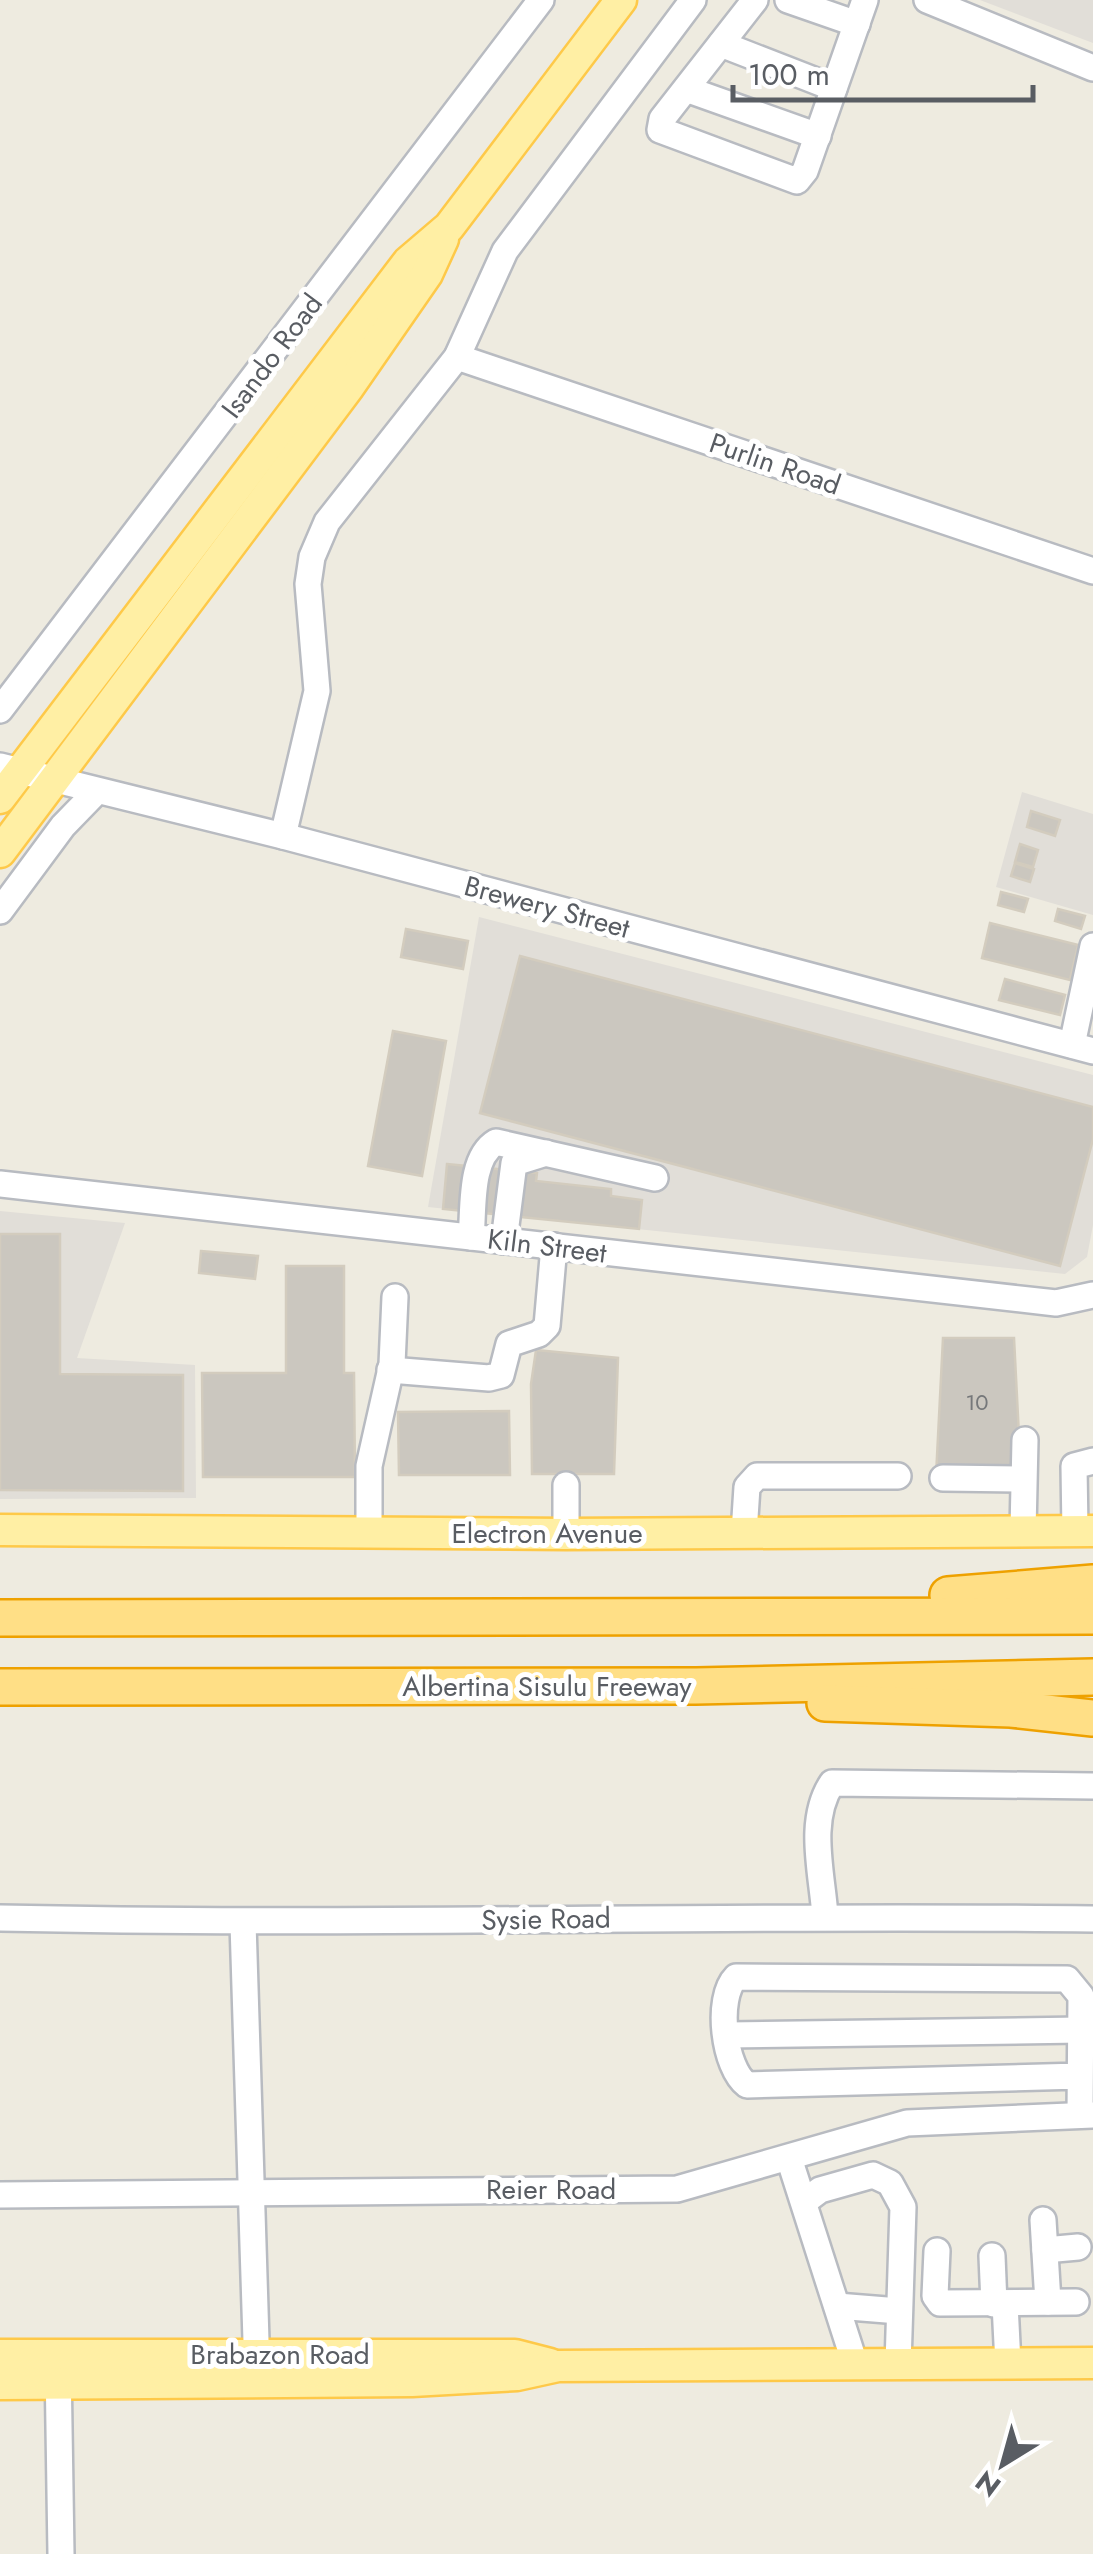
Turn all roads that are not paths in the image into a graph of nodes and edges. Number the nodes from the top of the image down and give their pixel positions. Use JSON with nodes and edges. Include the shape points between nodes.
{"nodes":[{"id":1,"x":541,"y":0,"type":"edge"},
{"id":2,"x":621,"y":0,"type":"edge"},
{"id":3,"x":693,"y":0,"type":"edge"},
{"id":4,"x":754,"y":0,"type":"edge"},
{"id":5,"x":788,"y":0,"type":"edge"},
{"id":6,"x":927,"y":0,"type":"edge"},
{"id":7,"x":861,"y":12,"type":"edge"},
{"id":8,"x":721,"y":44,"type":"junction"},
{"id":9,"x":1093,"y":68,"type":"edge"},
{"id":10,"x":686,"y":88,"type":"junction"},
{"id":11,"x":834,"y":88,"type":"junction"},
{"id":12,"x":818,"y":136,"type":"junction"},
{"id":13,"x":448,"y":227,"type":"junction"},
{"id":14,"x":457,"y":358,"type":"junction"},
{"id":15,"x":1093,"y":571,"type":"edge"},
{"id":16,"x":0,"y":710,"type":"edge"},
{"id":17,"x":10,"y":768,"type":"edge"},
{"id":18,"x":56,"y":779,"type":"junction"},
{"id":19,"x":97,"y":791,"type":"junction"},
{"id":20,"x":0,"y":798,"type":"edge"},
{"id":21,"x":282,"y":836,"type":"junction"},
{"id":22,"x":0,"y":852,"type":"edge"},
{"id":23,"x":0,"y":911,"type":"edge"},
{"id":24,"x":1093,"y":946,"type":"edge"},
{"id":25,"x":1082,"y":1048,"type":"edge"},
{"id":26,"x":550,"y":1152,"type":"junction"},
{"id":27,"x":655,"y":1178,"type":"dead end"},
{"id":28,"x":0,"y":1184,"type":"edge"},
{"id":29,"x":471,"y":1237,"type":"junction"},
{"id":30,"x":504,"y":1240,"type":"junction"},
{"id":31,"x":554,"y":1246,"type":"junction"},
{"id":32,"x":395,"y":1298,"type":"dead end"},
{"id":33,"x":1092,"y":1298,"type":"edge"},
{"id":34,"x":390,"y":1370,"type":"junction"},
{"id":35,"x":1025,"y":1440,"type":"dead end"},
{"id":36,"x":1093,"y":1461,"type":"edge"},
{"id":37,"x":898,"y":1476,"type":"dead end"},
{"id":38,"x":943,"y":1478,"type":"dead end"},
{"id":39,"x":1023,"y":1479,"type":"junction"},
{"id":40,"x":566,"y":1485,"type":"dead end"},
{"id":41,"x":0,"y":1530,"type":"edge"},
{"id":42,"x":369,"y":1531,"type":"junction"},
{"id":43,"x":1022,"y":1531,"type":"junction"},
{"id":44,"x":1084,"y":1531,"type":"edge"},
{"id":45,"x":744,"y":1533,"type":"junction"},
{"id":46,"x":566,"y":1534,"type":"junction"},
{"id":47,"x":1093,"y":1583,"type":"edge"},
{"id":48,"x":803,"y":1614,"type":"junction"},
{"id":49,"x":1093,"y":1616,"type":"edge"},
{"id":50,"x":0,"y":1618,"type":"edge"},
{"id":51,"x":1093,"y":1677,"type":"edge"},
{"id":52,"x":696,"y":1686,"type":"junction"},
{"id":53,"x":0,"y":1687,"type":"edge"},
{"id":54,"x":1093,"y":1718,"type":"edge"},
{"id":55,"x":1093,"y":1786,"type":"edge"},
{"id":56,"x":826,"y":1916,"type":"junction"},
{"id":57,"x":0,"y":1918,"type":"edge"},
{"id":58,"x":1093,"y":1919,"type":"edge"},
{"id":59,"x":243,"y":1923,"type":"junction"},
{"id":60,"x":1081,"y":2030,"type":"junction"},
{"id":61,"x":728,"y":2035,"type":"junction"},
{"id":62,"x":1080,"y":2076,"type":"junction"},
{"id":63,"x":1086,"y":2115,"type":"edge"},
{"id":64,"x":790,"y":2158,"type":"junction"},
{"id":65,"x":0,"y":2194,"type":"edge"},
{"id":66,"x":252,"y":2194,"type":"junction"},
{"id":67,"x":804,"y":2202,"type":"junction"},
{"id":68,"x":1043,"y":2220,"type":"dead end"},
{"id":69,"x":1078,"y":2248,"type":"dead end"},
{"id":70,"x":1045,"y":2250,"type":"junction"},
{"id":71,"x":937,"y":2251,"type":"dead end"},
{"id":72,"x":992,"y":2256,"type":"dead end"},
{"id":73,"x":1048,"y":2302,"type":"junction"},
{"id":74,"x":1076,"y":2302,"type":"dead end"},
{"id":75,"x":1000,"y":2304,"type":"junction"},
{"id":76,"x":837,"y":2306,"type":"junction"},
{"id":77,"x":899,"y":2311,"type":"junction"},
{"id":78,"x":0,"y":2354,"type":"edge"},
{"id":79,"x":58,"y":2354,"type":"junction"},
{"id":80,"x":1093,"y":2363,"type":"edge"},
{"id":81,"x":856,"y":2364,"type":"junction"},
{"id":82,"x":898,"y":2364,"type":"junction"},
{"id":83,"x":1008,"y":2364,"type":"junction"},
{"id":84,"x":257,"y":2368,"type":"junction"},
{"id":85,"x":0,"y":2384,"type":"edge"},
{"id":86,"x":58,"y":2385,"type":"junction"},
{"id":87,"x":61,"y":2554,"type":"edge"}],
"edges":[{"from":1,"to":16,"type":"street","name":"Isando Road"},
{"from":2,"to":13,"type":"main road","name":"Isando Road"},
{"from":3,"to":14,"type":"street","via":[[505,252]]},
{"from":4,"to":8,"type":"street"},
{"from":5,"to":7,"type":"street"},
{"from":6,"to":9,"type":"street"},
{"from":7,"to":11,"type":"street"},
{"from":8,"to":10,"type":"street"},
{"from":8,"to":11,"type":"street"},
{"from":10,"to":12,"type":"street"},
{"from":10,"to":12,"type":"street","via":[[659,124],[664,135],[797,181]]},
{"from":11,"to":12,"type":"street"},
{"from":13,"to":17,"type":"main road","name":"Isando Road","via":[[408,262]]},
{"from":13,"to":18,"type":"main road","name":"Isando Road","via":[[427,274],[348,388]]},
{"from":14,"to":15,"type":"street","name":"Purlin Road"},
{"from":14,"to":21,"type":"street","via":[[326,522],[312,557],[307,606],[317,691]]},
{"from":17,"to":18,"type":"street","name":"Brewery Street"},
{"from":17,"to":20,"type":"main road","name":"Isando Road"},
{"from":18,"to":19,"type":"street","name":"Brewery Street"},
{"from":18,"to":22,"type":"main road","name":"Isando Road"},
{"from":19,"to":21,"type":"street","name":"Brewery Street"},
{"from":19,"to":23,"type":"street"},
{"from":21,"to":25,"type":"street","name":"Brewery Street"},
{"from":24,"to":25,"type":"street"},
{"from":26,"to":27,"type":"street"},
{"from":26,"to":29,"type":"street","via":[[508,1141],[488,1147],[478,1167]]},
{"from":26,"to":30,"type":"street","via":[[514,1164]]},
{"from":28,"to":29,"type":"street","name":"Kiln Street"},
{"from":29,"to":30,"type":"street","name":"Kiln Street"},
{"from":30,"to":31,"type":"street","name":"Kiln Street"},
{"from":31,"to":33,"type":"street","name":"Kiln Street","via":[[1056,1303]]},
{"from":31,"to":34,"type":"street","via":[[546,1326],[509,1344],[500,1375]]},
{"from":32,"to":34,"type":"street"},
{"from":34,"to":42,"type":"street","via":[[369,1466]]},
{"from":35,"to":39,"type":"street"},
{"from":36,"to":44,"type":"street","via":[[1074,1466]]},
{"from":37,"to":45,"type":"street","via":[[756,1476],[747,1488]]},
{"from":38,"to":39,"type":"street"},
{"from":39,"to":43,"type":"street"},
{"from":40,"to":46,"type":"street"},
{"from":41,"to":42,"type":"main road","name":"Electron Avenue"},
{"from":42,"to":46,"type":"main road","name":"Electron Avenue"},
{"from":43,"to":44,"type":"main road","name":"Electron Avenue"},
{"from":43,"to":45,"type":"main road","name":"Electron Avenue"},
{"from":45,"to":46,"type":"main road","name":"Electron Avenue"},
{"from":47,"to":48,"type":"highway"},
{"from":48,"to":49,"type":"highway"},
{"from":48,"to":50,"type":"highway"},
{"from":51,"to":52,"type":"highway","name":"Albertina Sisulu Freeway"},
{"from":52,"to":53,"type":"highway","name":"Albertina Sisulu Freeway"},
{"from":52,"to":54,"type":"highway","via":[[748,1700]]},
{"from":55,"to":56,"type":"street","via":[[832,1783],[819,1803]]},
{"from":56,"to":58,"type":"street","name":"Sysie Road"},
{"from":56,"to":59,"type":"street","name":"Sysie Road"},
{"from":57,"to":59,"type":"street","name":"Sysie Road"},
{"from":59,"to":66,"type":"street"},
{"from":60,"to":61,"type":"street"},
{"from":60,"to":61,"type":"street","via":[[1081,1996],[1068,1979],[736,1978],[726,1994]]},
{"from":60,"to":62,"type":"street"},
{"from":61,"to":62,"type":"street","via":[[732,2069],[747,2085]]},
{"from":62,"to":63,"type":"street"},
{"from":63,"to":64,"type":"street","name":"Reier Road","via":[[907,2123]]},
{"from":64,"to":66,"type":"street","name":"Reier Road","via":[[678,2189]]},
{"from":64,"to":67,"type":"street"},
{"from":65,"to":66,"type":"street","name":"Reier Road"},
{"from":66,"to":84,"type":"street"},
{"from":67,"to":76,"type":"street"},
{"from":67,"to":77,"type":"street","via":[[820,2190],[873,2175],[897,2192],[903,2207]]},
{"from":68,"to":70,"type":"street"},
{"from":69,"to":70,"type":"street"},
{"from":70,"to":73,"type":"street"},
{"from":71,"to":75,"type":"street","via":[[937,2300]]},
{"from":72,"to":75,"type":"street"},
{"from":73,"to":74,"type":"street"},
{"from":73,"to":75,"type":"street"},
{"from":75,"to":83,"type":"street"},
{"from":76,"to":77,"type":"street"},
{"from":76,"to":81,"type":"street"},
{"from":77,"to":82,"type":"street"},
{"from":78,"to":79,"type":"main road","name":"Brabazon Road"},
{"from":79,"to":84,"type":"main road","name":"Brabazon Road"},
{"from":79,"to":86,"type":"street"},
{"from":80,"to":83,"type":"main road","name":"Brabazon Road"},
{"from":81,"to":82,"type":"main road","name":"Brabazon Road"},
{"from":81,"to":84,"type":"main road","name":"Brabazon Road","via":[[558,2366],[494,2378]]},
{"from":82,"to":83,"type":"main road","name":"Brabazon Road"},
{"from":84,"to":86,"type":"main road","name":"Brabazon Road"},
{"from":85,"to":86,"type":"main road","name":"Brabazon Road"},
{"from":86,"to":87,"type":"street"}]}
